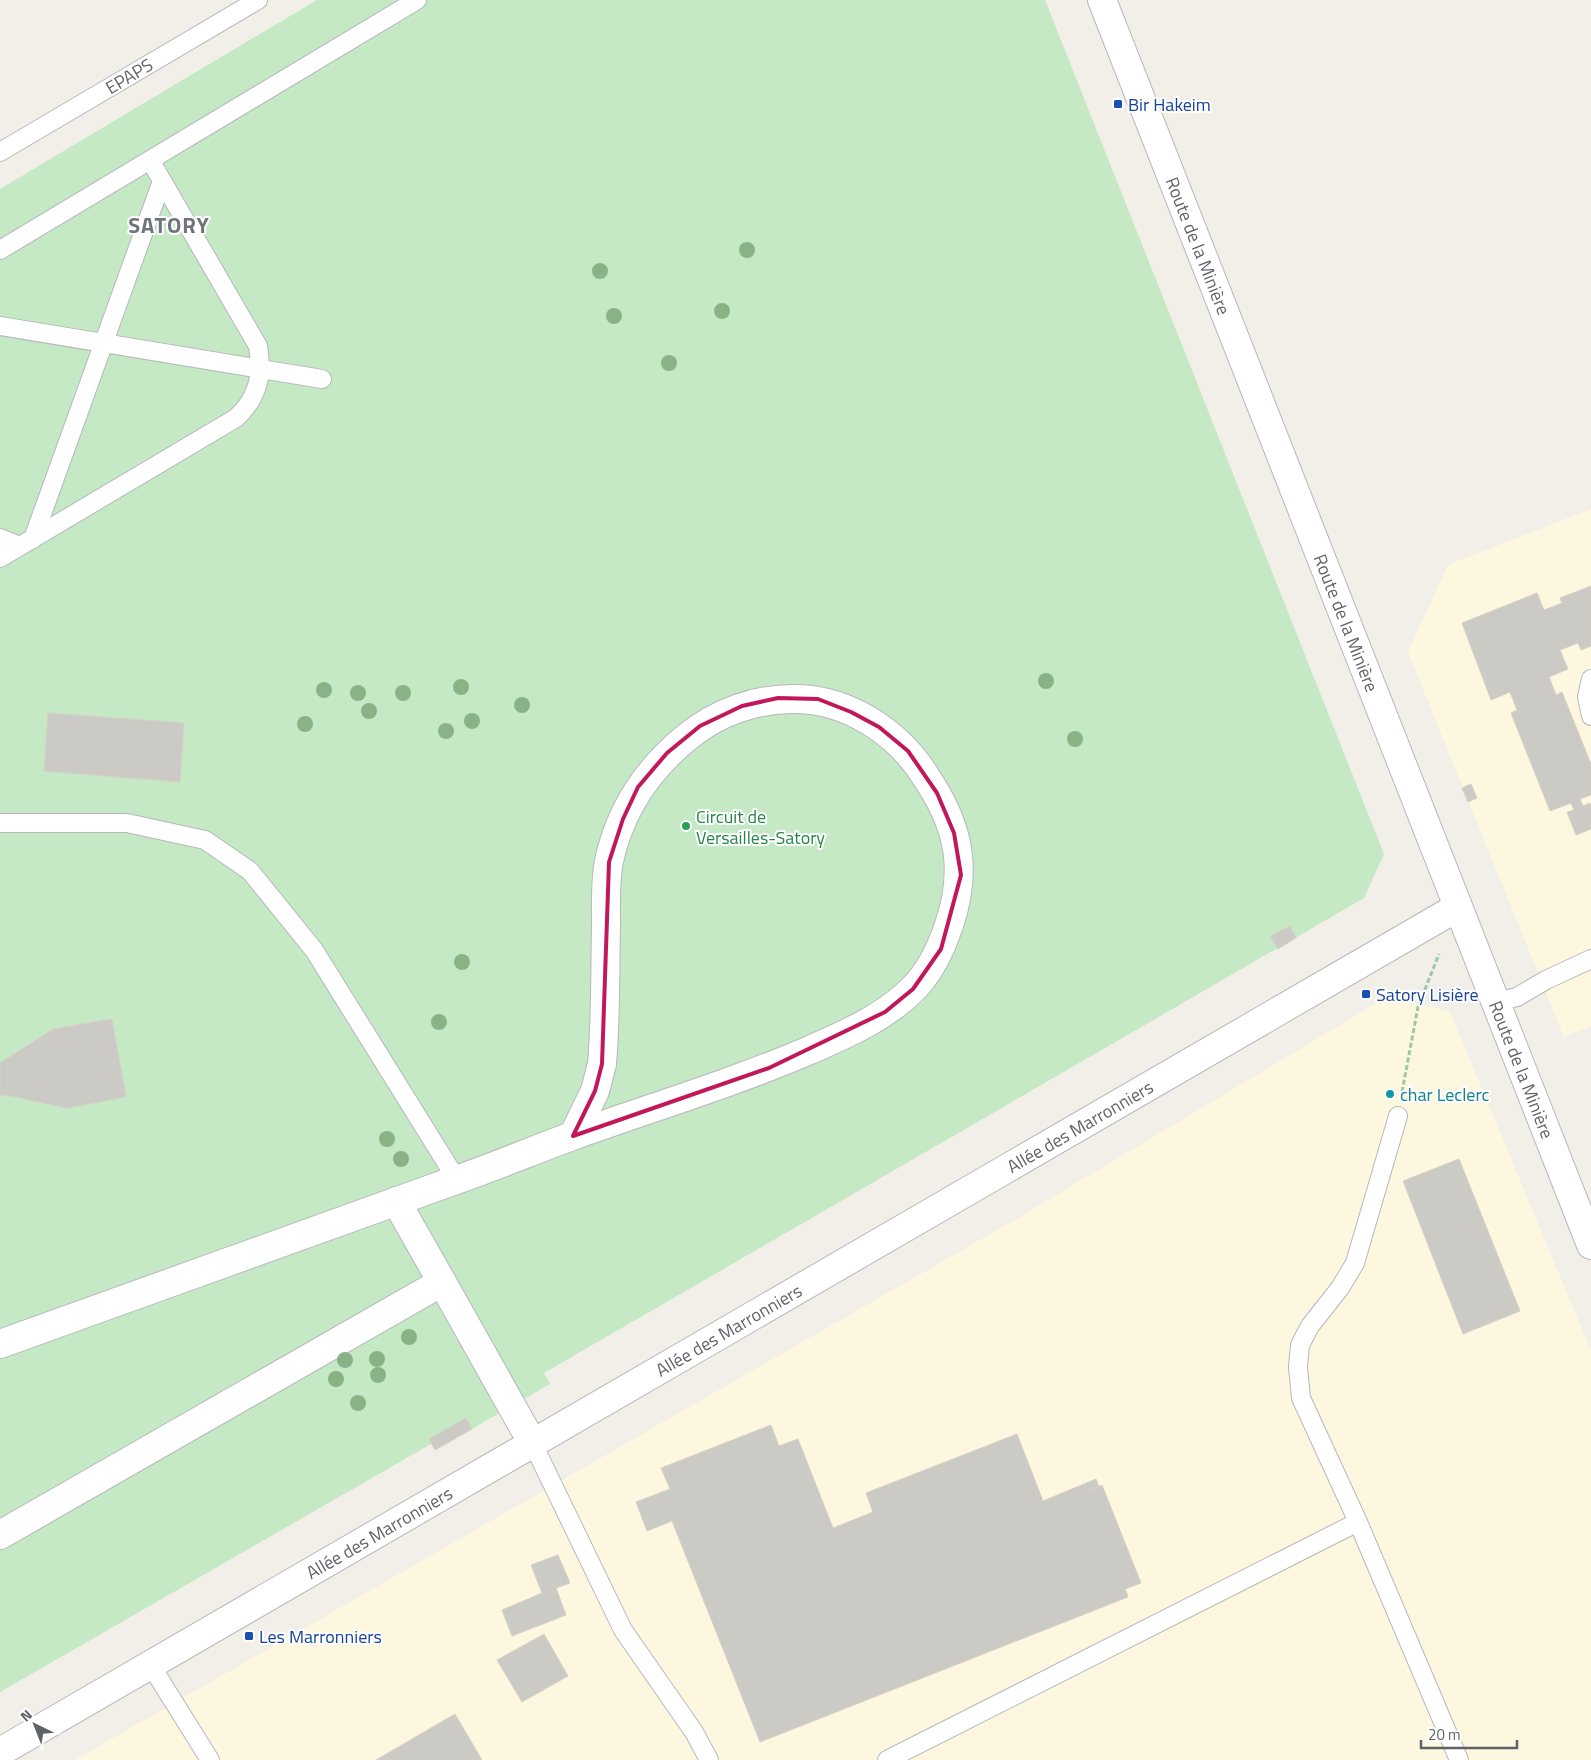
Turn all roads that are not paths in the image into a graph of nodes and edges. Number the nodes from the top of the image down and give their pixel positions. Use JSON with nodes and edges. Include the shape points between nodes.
{"nodes":[{"id":1,"x":258,"y":0,"type":"edge"},
{"id":2,"x":417,"y":0,"type":"edge"},
{"id":3,"x":1102,"y":0,"type":"edge"},
{"id":4,"x":0,"y":152,"type":"edge"},
{"id":5,"x":150,"y":160,"type":"junction"},
{"id":6,"x":162,"y":181,"type":"junction"},
{"id":7,"x":0,"y":250,"type":"edge"},
{"id":8,"x":0,"y":326,"type":"edge"},
{"id":9,"x":104,"y":343,"type":"junction"},
{"id":10,"x":260,"y":369,"type":"junction"},
{"id":11,"x":322,"y":379,"type":"dead end"},
{"id":12,"x":0,"y":538,"type":"edge"},
{"id":13,"x":27,"y":542,"type":"junction"},
{"id":14,"x":0,"y":558,"type":"edge"},
{"id":15,"x":1591,"y":679,"type":"edge"},
{"id":16,"x":1591,"y":716,"type":"edge"},
{"id":17,"x":0,"y":823,"type":"edge"},
{"id":18,"x":1458,"y":907,"type":"junction"},
{"id":19,"x":1591,"y":960,"type":"edge"},
{"id":20,"x":1496,"y":1002,"type":"junction"},
{"id":21,"x":1398,"y":1116,"type":"road end"},
{"id":22,"x":573,"y":1136,"type":"junction"},
{"id":23,"x":457,"y":1180,"type":"junction"},
{"id":24,"x":396,"y":1201,"type":"junction"},
{"id":25,"x":1591,"y":1245,"type":"edge"},
{"id":26,"x":442,"y":1282,"type":"junction"},
{"id":27,"x":0,"y":1344,"type":"edge"},
{"id":28,"x":533,"y":1444,"type":"junction"},
{"id":29,"x":1358,"y":1522,"type":"junction"},
{"id":30,"x":0,"y":1535,"type":"edge"},
{"id":31,"x":150,"y":1664,"type":"junction"},
{"id":32,"x":0,"y":1752,"type":"edge"},
{"id":33,"x":210,"y":1760,"type":"edge"},
{"id":34,"x":709,"y":1760,"type":"edge"},
{"id":35,"x":887,"y":1760,"type":"edge"},
{"id":36,"x":1459,"y":1760,"type":"edge"}],
"edges":[{"from":1,"to":4,"type":"lane","name":"EPAPS"},
{"from":2,"to":5,"type":"lane"},
{"from":3,"to":18,"type":"street","name":"Route de la Minière"},
{"from":5,"to":6,"type":"lane"},
{"from":5,"to":7,"type":"lane"},
{"from":6,"to":9,"type":"lane"},
{"from":6,"to":10,"type":"lane","via":[[255,338]]},
{"from":8,"to":9,"type":"lane"},
{"from":9,"to":10,"type":"lane"},
{"from":9,"to":13,"type":"lane"},
{"from":10,"to":11,"type":"lane"},
{"from":10,"to":13,"type":"lane","via":[[257,389],[245,410],[236,418]]},
{"from":12,"to":13,"type":"lane"},
{"from":13,"to":14,"type":"lane"},
{"from":15,"to":16,"type":"lane","via":[[1587,697]]},
{"from":17,"to":23,"type":"lane","via":[[127,823],[205,840],[250,872],[314,950]]},
{"from":18,"to":20,"type":"street","name":"Route de la Minière"},
{"from":18,"to":28,"type":"street","name":"Allée des Marronniers"},
{"from":19,"to":20,"type":"lane","via":[[1517,997]]},
{"from":20,"to":25,"type":"street","name":"Route de la Minière"},
{"from":21,"to":29,"type":"lane","via":[[1355,1262],[1300,1345],[1301,1398],[1317,1439]]},
{"from":22,"to":22,"type":"street","via":[[769,1068],[851,1032],[885,1012],[913,989],[941,949],[961,875],[954,833],[937,793],[908,750],[879,727],[851,712],[818,699],[778,698],[742,706],[700,726],[667,753],[638,787],[608,862],[602,1064],[595,1091]]},
{"from":22,"to":23,"type":"street"},
{"from":23,"to":24,"type":"street"},
{"from":24,"to":26,"type":"street"},
{"from":24,"to":27,"type":"street"},
{"from":26,"to":28,"type":"street"},
{"from":26,"to":30,"type":"street"},
{"from":28,"to":31,"type":"street","name":"Allée des Marronniers"},
{"from":28,"to":34,"type":"lane","via":[[623,1630],[694,1732]]},
{"from":29,"to":35,"type":"lane"},
{"from":29,"to":36,"type":"lane"},
{"from":31,"to":32,"type":"street","name":"Allée des Marronniers"},
{"from":31,"to":33,"type":"lane"}]}
